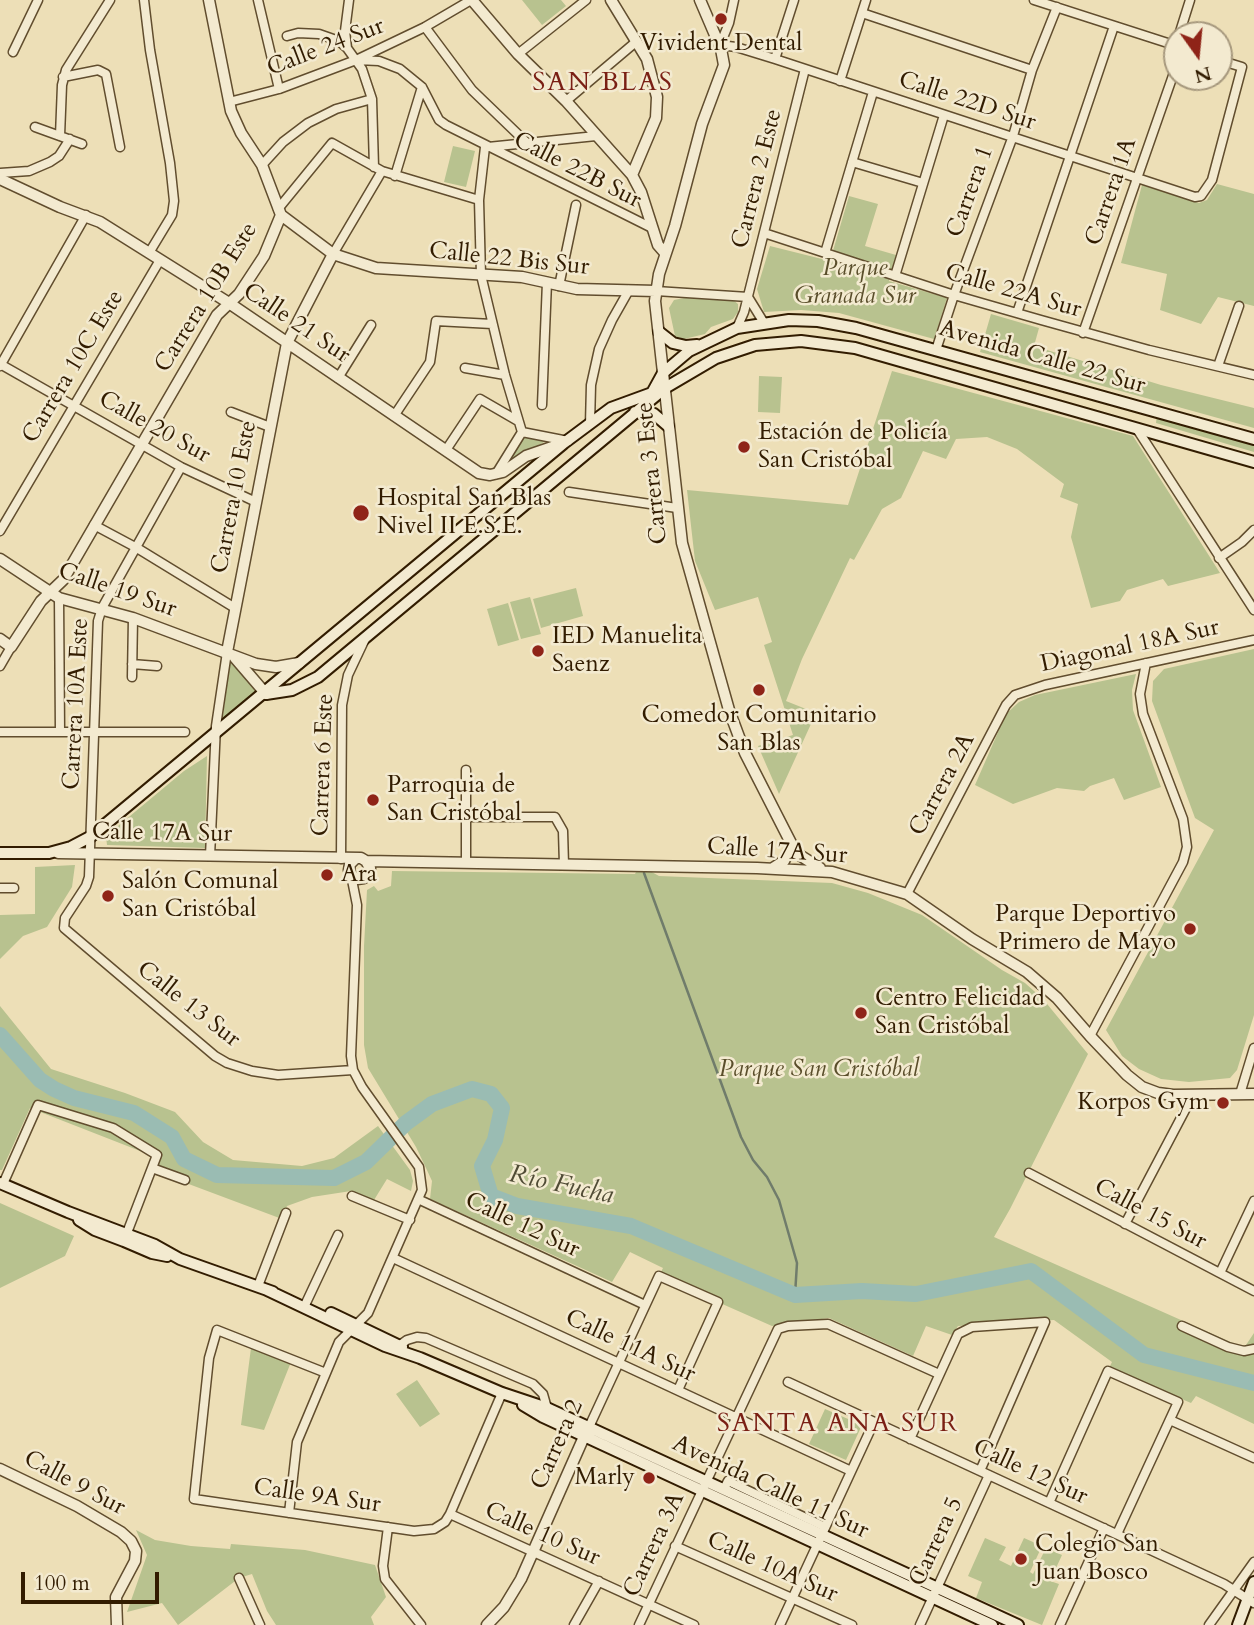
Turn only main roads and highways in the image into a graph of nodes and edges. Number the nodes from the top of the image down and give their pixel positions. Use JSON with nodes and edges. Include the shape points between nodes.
{"nodes":[{"id":1,"x":659,"y":332,"type":"road end"},
{"id":2,"x":700,"y":345,"type":"junction"},
{"id":3,"x":635,"y":412,"type":"junction"},
{"id":4,"x":668,"y":426,"type":"road end"},
{"id":5,"x":1254,"y":439,"type":"edge"},
{"id":6,"x":1254,"y":462,"type":"edge"},
{"id":7,"x":265,"y":694,"type":"junction"},
{"id":8,"x":0,"y":853,"type":"edge"},
{"id":9,"x":49,"y":853,"type":"joint"},
{"id":10,"x":1,"y":1183,"type":"edge"},
{"id":11,"x":262,"y":1288,"type":"junction"},
{"id":12,"x":353,"y":1327,"type":"junction"},
{"id":13,"x":420,"y":1357,"type":"junction"},
{"id":14,"x":502,"y":1393,"type":"junction"},
{"id":15,"x":587,"y":1431,"type":"junction"},
{"id":16,"x":704,"y":1485,"type":"junction"},
{"id":17,"x":821,"y":1535,"type":"junction"},
{"id":18,"x":1254,"y":1582,"type":"edge"},
{"id":19,"x":935,"y":1593,"type":"junction"},
{"id":20,"x":1250,"y":1600,"type":"edge"},
{"id":21,"x":992,"y":1625,"type":"edge"},
{"id":22,"x":1018,"y":1625,"type":"edge"},
{"id":23,"x":1238,"y":1625,"type":"edge"}],
"edges":[{"from":1,"to":2,"type":"main road","via":[[681,346]]},
{"from":2,"to":5,"type":"main road","name":"Avenida Calle 22 Sur","via":[[737,328],[764,323],[839,324]]},
{"from":2,"to":7,"type":"main road","name":"Avenida Calle 22 Sur","via":[[676,360],[652,393],[616,405],[566,442]]},
{"from":3,"to":4,"type":"main road","via":[[654,414]]},
{"from":3,"to":6,"type":"main road","name":"Avenida Calle 22 Sur","via":[[705,363],[740,349],[786,341],[818,342],[855,348]]},
{"from":3,"to":7,"type":"main road","name":"Avenida Calle 22 Sur","via":[[310,683]]},
{"from":7,"to":9,"type":"main road","name":"Avenida Calle 22 Sur","via":[[90,837]]},
{"from":8,"to":9,"type":"main road","name":"Calle 17A Sur"},
{"from":10,"to":11,"type":"main road","name":"Avenida Calle 11 Sur","via":[[125,1238]]},
{"from":11,"to":12,"type":"main road","name":"Avenida Calle 11 Sur"},
{"from":11,"to":12,"type":"main road","name":"Avenida Calle 11 Sur","via":[[306,1303]]},
{"from":12,"to":13,"type":"main road","name":"Avenida Calle 11 Sur"},
{"from":12,"to":13,"type":"main road","name":"Avenida Calle 11 Sur","via":[[385,1346]]},
{"from":13,"to":14,"type":"main road","name":"Avenida Calle 11 Sur"},
{"from":14,"to":15,"type":"main road","name":"Avenida Calle 11 Sur","via":[[543,1416]]},
{"from":14,"to":15,"type":"main road","name":"Avenida Calle 11 Sur","via":[[547,1408]]},
{"from":15,"to":16,"type":"main road","name":"Avenida Calle 11 Sur"},
{"from":16,"to":17,"type":"main road","name":"Avenida Calle 11 Sur"},
{"from":16,"to":17,"type":"main road","name":"Avenida Calle 11 Sur","via":[[724,1489]]},
{"from":17,"to":19,"type":"main road","name":"Avenida Calle 11 Sur"},
{"from":18,"to":20,"type":"main road"},
{"from":19,"to":21,"type":"main road","name":"Avenida Calle 11 Sur"},
{"from":19,"to":22,"type":"main road","name":"Avenida Calle 11 Sur"},
{"from":20,"to":23,"type":"main road"}]}
